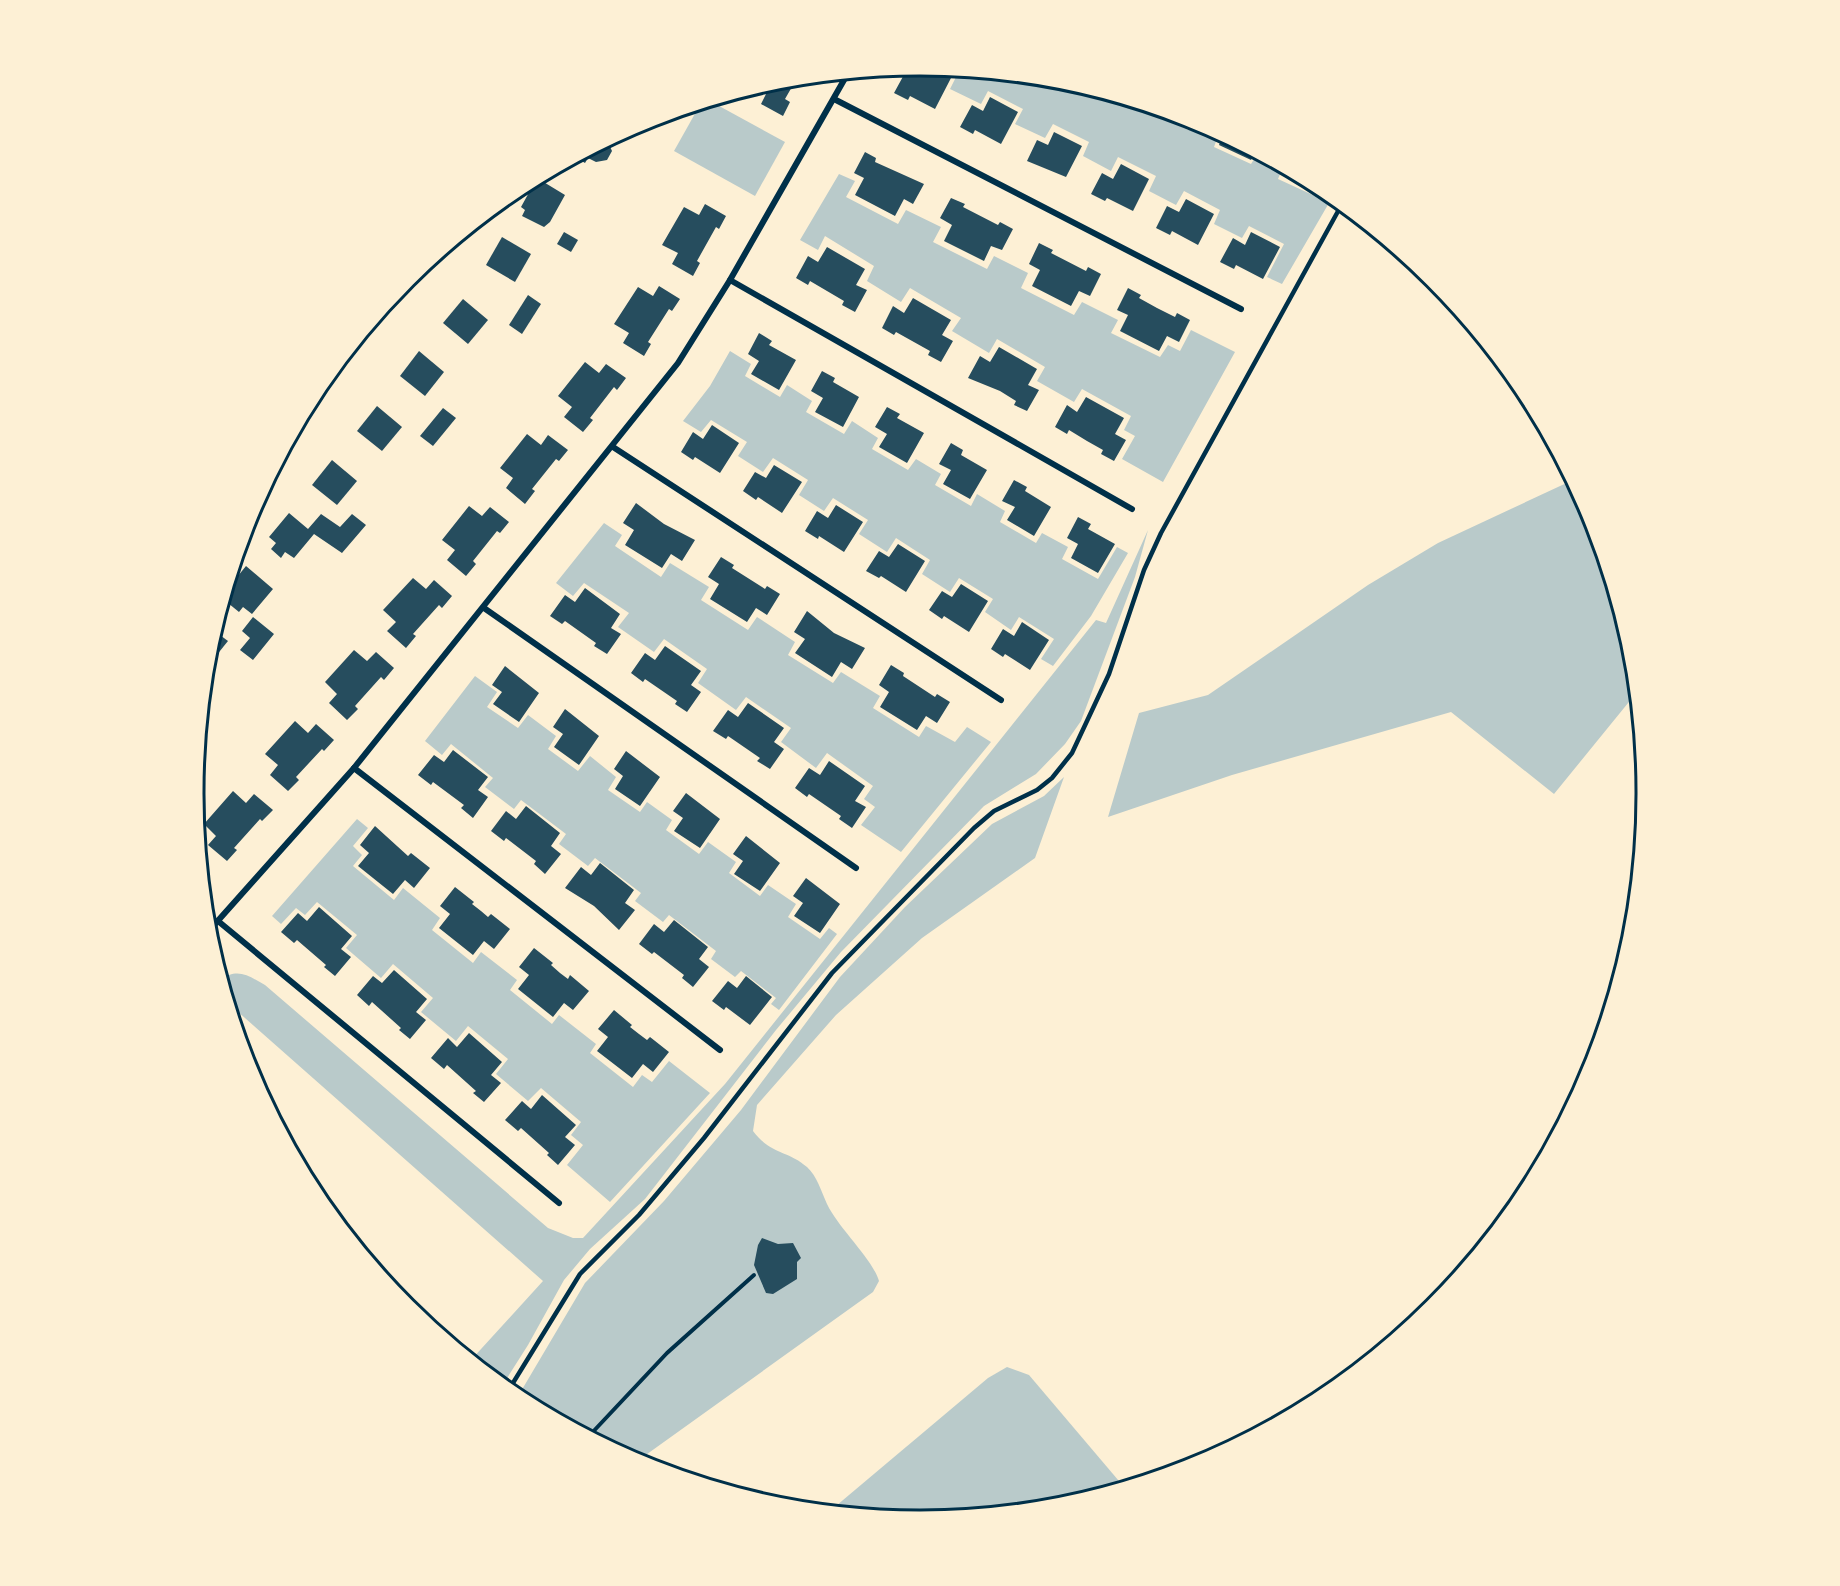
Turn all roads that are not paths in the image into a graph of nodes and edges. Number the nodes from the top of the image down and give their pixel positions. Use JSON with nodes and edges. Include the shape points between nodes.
{"nodes":[{"id":1,"x":844,"y":81,"type":"edge"},
{"id":2,"x":834,"y":99,"type":"junction"},
{"id":3,"x":1338,"y":212,"type":"edge"},
{"id":4,"x":730,"y":280,"type":"junction"},
{"id":5,"x":1241,"y":309,"type":"dead end"},
{"id":6,"x":613,"y":447,"type":"junction"},
{"id":7,"x":1132,"y":509,"type":"dead end"},
{"id":8,"x":484,"y":608,"type":"junction"},
{"id":9,"x":1001,"y":700,"type":"dead end"},
{"id":10,"x":354,"y":768,"type":"junction"},
{"id":11,"x":856,"y":868,"type":"dead end"},
{"id":12,"x":218,"y":921,"type":"junction"},
{"id":13,"x":216,"y":924,"type":"edge"},
{"id":14,"x":720,"y":1050,"type":"dead end"},
{"id":15,"x":558,"y":1203,"type":"dead end"},
{"id":16,"x":513,"y":1383,"type":"edge"}],
"edges":[{"from":1,"to":2,"type":"street"},
{"from":2,"to":4,"type":"street"},
{"from":2,"to":5,"type":"street"},
{"from":3,"to":16,"type":"lane","via":[[1164,526],[1144,570],[1100,694],[1065,763],[1037,790],[994,811],[974,828],[832,973],[653,1198],[580,1274]]},
{"from":4,"to":6,"type":"street","via":[[678,363]]},
{"from":4,"to":7,"type":"street"},
{"from":6,"to":8,"type":"street"},
{"from":6,"to":9,"type":"street"},
{"from":8,"to":10,"type":"street"},
{"from":8,"to":11,"type":"street"},
{"from":10,"to":12,"type":"street"},
{"from":10,"to":14,"type":"street"},
{"from":12,"to":13,"type":"street"},
{"from":12,"to":15,"type":"street"}]}
